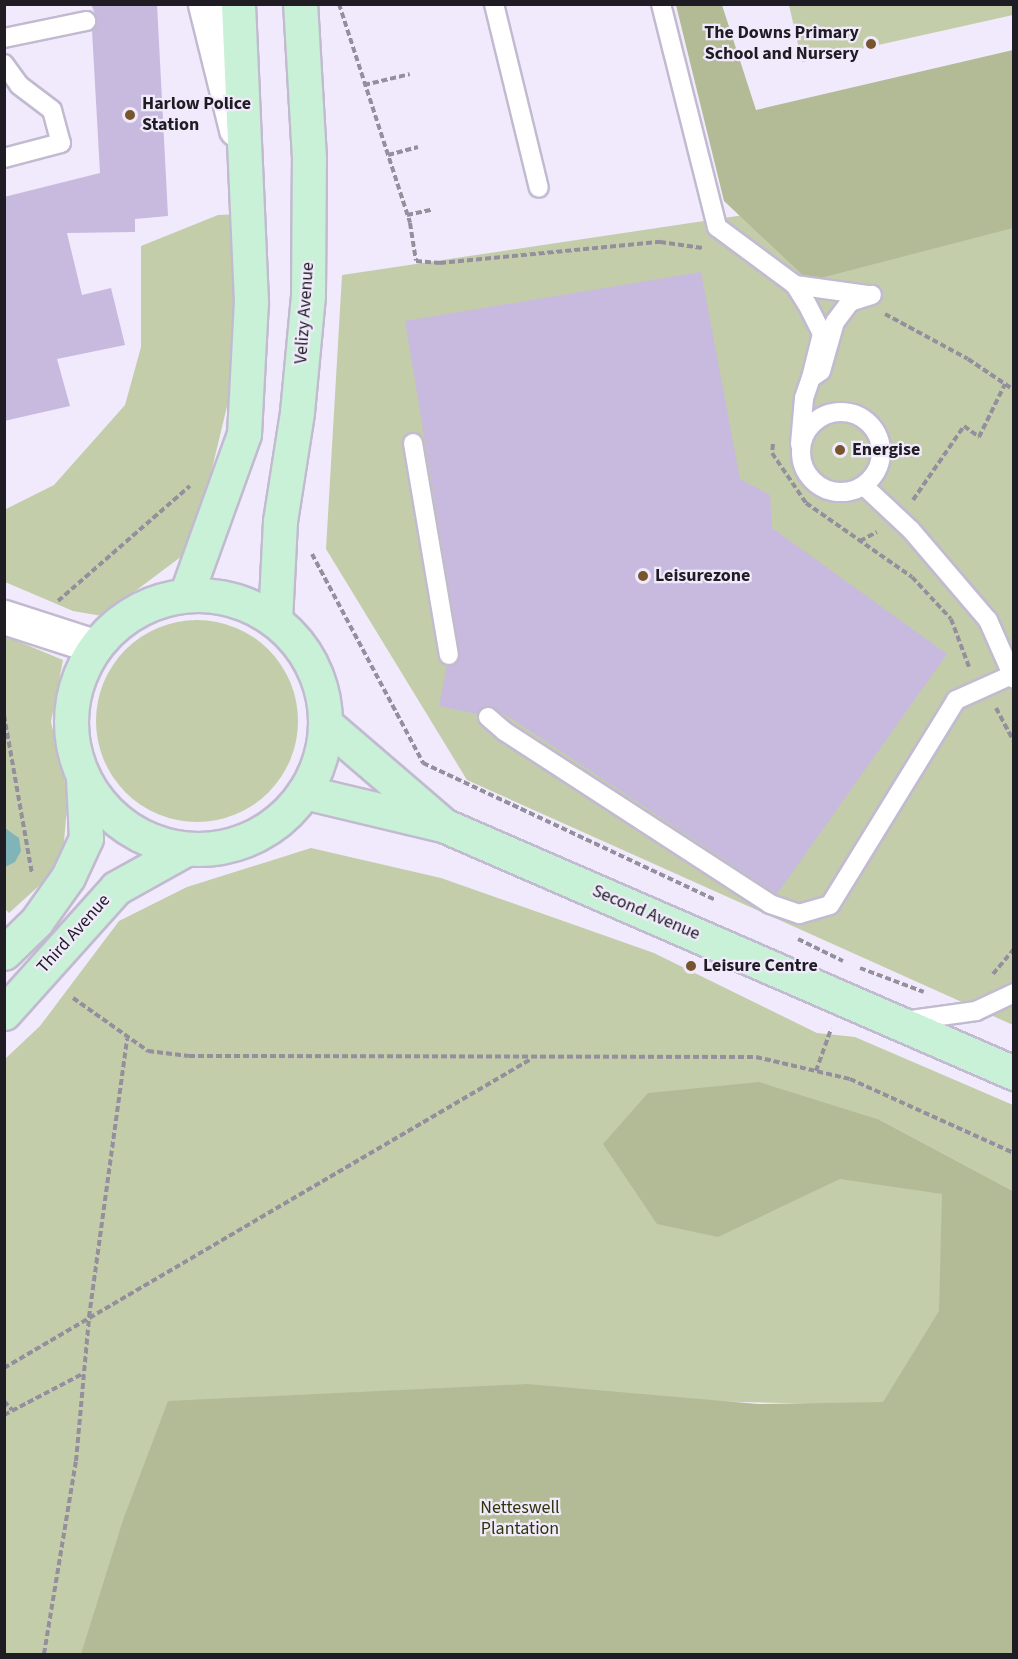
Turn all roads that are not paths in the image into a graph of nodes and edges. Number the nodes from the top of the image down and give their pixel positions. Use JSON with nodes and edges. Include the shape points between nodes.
{"nodes":[{"id":1,"x":206,"y":4,"type":"edge"},
{"id":2,"x":238,"y":4,"type":"edge"},
{"id":3,"x":300,"y":4,"type":"edge"},
{"id":4,"x":494,"y":4,"type":"edge"},
{"id":5,"x":661,"y":4,"type":"edge"},
{"id":6,"x":86,"y":21,"type":"dead end"},
{"id":7,"x":4,"y":38,"type":"edge"},
{"id":8,"x":4,"y":64,"type":"edge"},
{"id":9,"x":4,"y":158,"type":"edge"},
{"id":10,"x":244,"y":163,"type":"junction"},
{"id":11,"x":539,"y":188,"type":"dead end"},
{"id":12,"x":795,"y":285,"type":"junction"},
{"id":13,"x":829,"y":328,"type":"junction"},
{"id":14,"x":413,"y":443,"type":"dead end"},
{"id":15,"x":800,"y":448,"type":"junction"},
{"id":16,"x":864,"y":486,"type":"junction"},
{"id":17,"x":186,"y":595,"type":"junction"},
{"id":18,"x":4,"y":617,"type":"edge"},
{"id":19,"x":275,"y":620,"type":"junction"},
{"id":20,"x":94,"y":646,"type":"junction"},
{"id":21,"x":449,"y":655,"type":"dead end"},
{"id":22,"x":1013,"y":677,"type":"edge"},
{"id":23,"x":489,"y":717,"type":"dead end"},
{"id":24,"x":326,"y":724,"type":"junction"},
{"id":25,"x":83,"y":778,"type":"junction"},
{"id":26,"x":304,"y":792,"type":"junction"},
{"id":27,"x":443,"y":825,"type":"junction"},
{"id":28,"x":186,"y":849,"type":"junction"},
{"id":29,"x":4,"y":953,"type":"edge"},
{"id":30,"x":1014,"y":993,"type":"edge"},
{"id":31,"x":4,"y":1013,"type":"edge"},
{"id":32,"x":893,"y":1020,"type":"junction"},
{"id":33,"x":1014,"y":1073,"type":"edge"}],
"edges":[{"from":1,"to":10,"type":"street"},
{"from":2,"to":10,"type":"main road"},
{"from":3,"to":19,"type":"main road","name":"Velizy Avenue","via":[[309,158],[308,295],[297,412],[280,521]]},
{"from":4,"to":11,"type":"lane"},
{"from":5,"to":12,"type":"lane","via":[[717,227]]},
{"from":6,"to":7,"type":"lane"},
{"from":8,"to":9,"type":"lane","via":[[19,85],[52,110],[61,143]]},
{"from":10,"to":17,"type":"main road","via":[[251,302],[244,434]]},
{"from":12,"to":13,"type":"lane"},
{"from":12,"to":13,"type":"lane","via":[[872,295],[850,302]]},
{"from":13,"to":15,"type":"lane","via":[[799,419]]},
{"from":14,"to":21,"type":"lane"},
{"from":15,"to":16,"type":"lane","via":[[806,473],[814,483],[838,493]]},
{"from":15,"to":16,"type":"lane","via":[[804,435],[822,416],[858,415],[876,431],[882,455],[879,467]]},
{"from":16,"to":22,"type":"lane","via":[[899,519],[988,620]]},
{"from":17,"to":19,"type":"main road","via":[[230,598]]},
{"from":17,"to":20,"type":"main road","via":[[134,611]]},
{"from":18,"to":20,"type":"street"},
{"from":19,"to":24,"type":"main road","via":[[298,642],[315,671]]},
{"from":20,"to":25,"type":"main road","via":[[71,703],[70,730]]},
{"from":22,"to":23,"type":"lane","via":[[956,700],[830,905],[799,914],[770,904],[504,731]]},
{"from":24,"to":26,"type":"main road","via":[[316,770]]},
{"from":24,"to":27,"type":"main road","name":"Second Avenue"},
{"from":25,"to":28,"type":"main road","via":[[117,820],[150,840]]},
{"from":25,"to":29,"type":"main road","name":"Third Avenue","via":[[86,838],[68,877],[36,922]]},
{"from":26,"to":27,"type":"main road","name":"Second Avenue"},
{"from":26,"to":28,"type":"main road","via":[[265,830],[221,846]]},
{"from":27,"to":32,"type":"main road","name":"Second Avenue"},
{"from":28,"to":31,"type":"main road","name":"Third Avenue","via":[[116,888]]},
{"from":30,"to":32,"type":"lane","via":[[976,1011]]},
{"from":32,"to":33,"type":"main road","name":"Second Avenue"}]}
